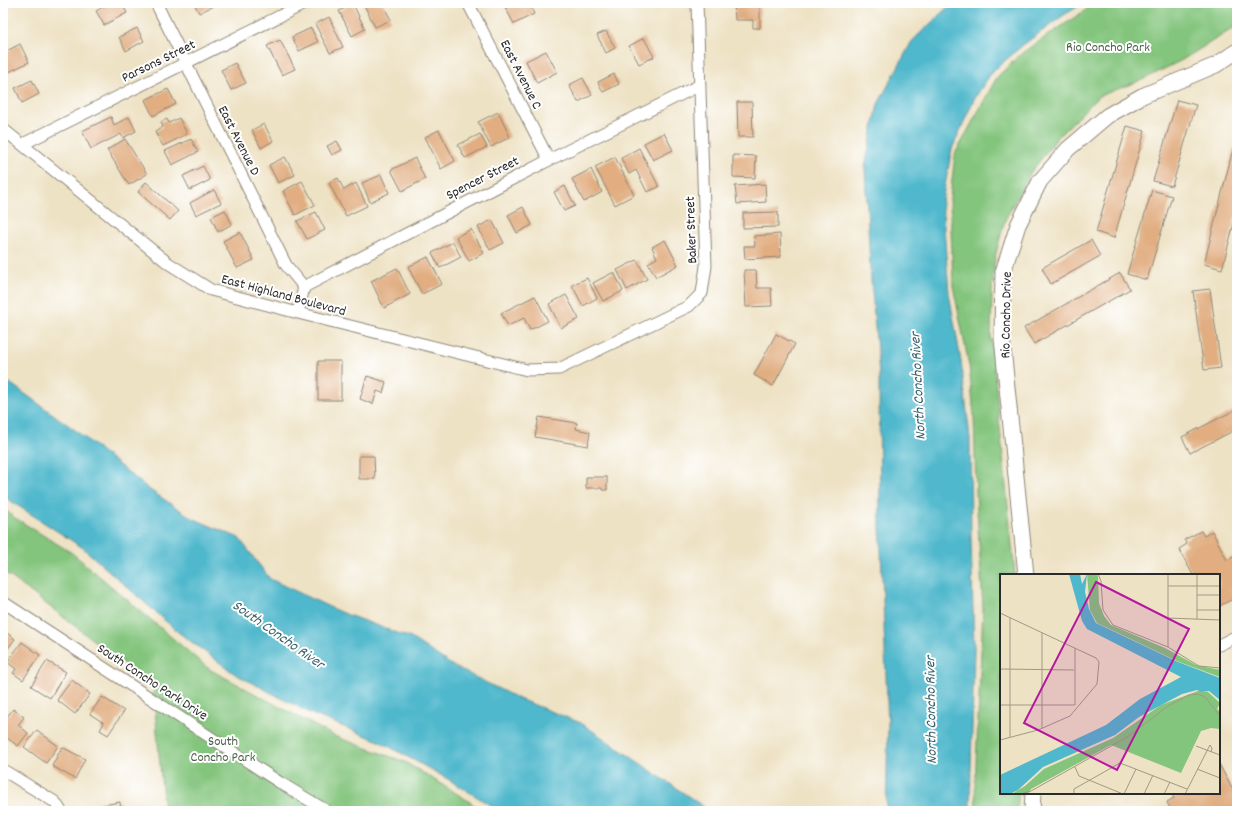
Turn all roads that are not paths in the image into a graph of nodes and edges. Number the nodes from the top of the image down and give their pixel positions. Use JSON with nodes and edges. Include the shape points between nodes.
{"nodes":[{"id":1,"x":156,"y":3,"type":"edge"},
{"id":2,"x":306,"y":3,"type":"edge"},
{"id":3,"x":468,"y":3,"type":"edge"},
{"id":4,"x":697,"y":3,"type":"edge"},
{"id":5,"x":1237,"y":51,"type":"edge"},
{"id":6,"x":185,"y":64,"type":"junction"},
{"id":7,"x":700,"y":85,"type":"junction"},
{"id":8,"x":3,"y":129,"type":"edge"},
{"id":9,"x":23,"y":144,"type":"junction"},
{"id":10,"x":549,"y":160,"type":"junction"},
{"id":11,"x":304,"y":287,"type":"junction"},
{"id":12,"x":298,"y":313,"type":"junction"},
{"id":13,"x":559,"y":369,"type":"joint"},
{"id":14,"x":1026,"y":574,"type":"edge"},
{"id":15,"x":3,"y":602,"type":"edge"},
{"id":16,"x":1237,"y":636,"type":"edge"},
{"id":17,"x":1220,"y":644,"type":"edge"},
{"id":18,"x":4,"y":775,"type":"edge"},
{"id":19,"x":1033,"y":794,"type":"edge"},
{"id":20,"x":61,"y":811,"type":"edge"},
{"id":21,"x":327,"y":811,"type":"edge"},
{"id":22,"x":1032,"y":811,"type":"edge"}],
"edges":[{"from":1,"to":6,"type":"street","name":"East Avenue D"},
{"from":2,"to":6,"type":"street","name":"Parsons Street"},
{"from":3,"to":10,"type":"street","name":"East Avenue C"},
{"from":4,"to":7,"type":"street","name":"Baker Street"},
{"from":5,"to":14,"type":"street","name":"Rio Concho Drive","via":[[1216,65],[1142,96],[1107,116],[1068,149],[1040,181],[1018,225],[1003,272],[1002,338]]},
{"from":6,"to":9,"type":"street","name":"Parsons Street"},
{"from":6,"to":11,"type":"street","name":"East Avenue D","via":[[286,265]]},
{"from":7,"to":10,"type":"street","name":"Spencer Street"},
{"from":7,"to":13,"type":"street","name":"Baker Street","via":[[706,266],[702,293],[688,306]]},
{"from":8,"to":9,"type":"street","name":"East Highland Boulevard"},
{"from":9,"to":12,"type":"street","name":"East Highland Boulevard","via":[[168,263],[211,290]]},
{"from":10,"to":11,"type":"street","name":"Spencer Street"},
{"from":11,"to":12,"type":"street"},
{"from":12,"to":13,"type":"street","name":"East Highland Boulevard","via":[[527,370]]},
{"from":15,"to":21,"type":"street","name":"South Concho Park Drive"},
{"from":16,"to":17,"type":"street"},
{"from":18,"to":20,"type":"street","via":[[55,802]]},
{"from":19,"to":22,"type":"street"}]}
